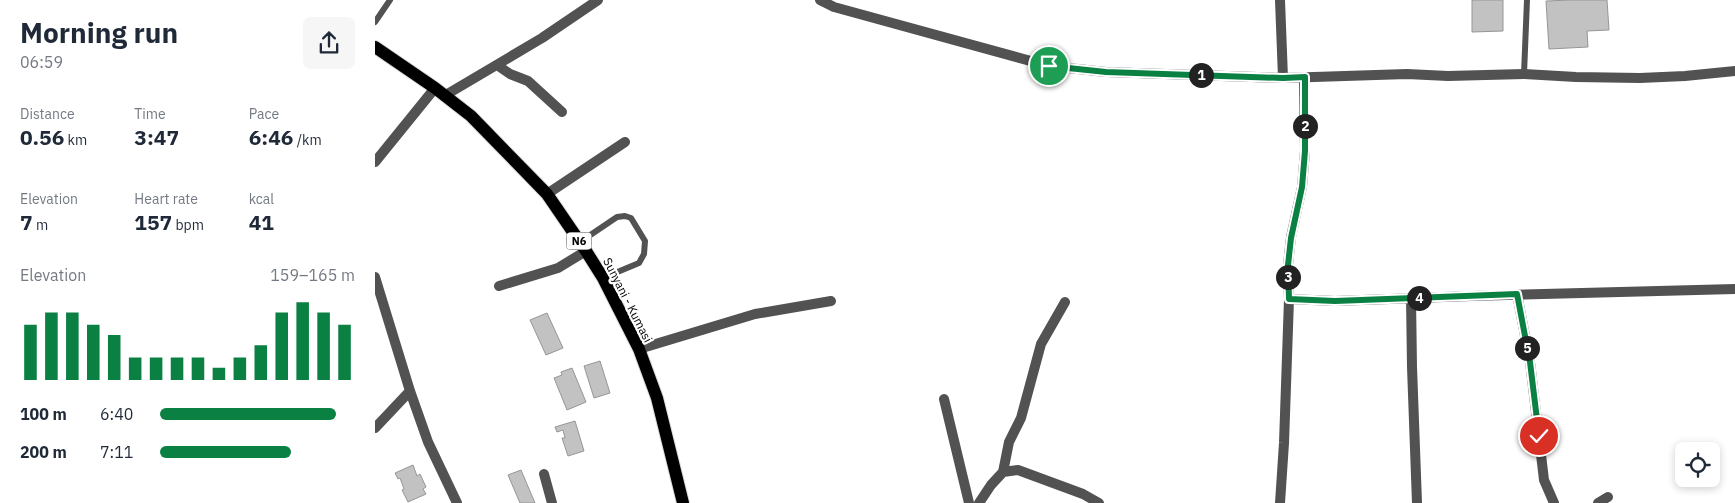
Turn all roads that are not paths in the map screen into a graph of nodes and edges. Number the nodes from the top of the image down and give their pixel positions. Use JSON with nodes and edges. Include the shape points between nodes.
{"nodes":[{"id":1,"x":389,"y":0,"type":"edge"},
{"id":2,"x":597,"y":0,"type":"edge"},
{"id":3,"x":820,"y":0,"type":"edge"},
{"id":4,"x":1280,"y":0,"type":"edge"},
{"id":5,"x":1527,"y":0,"type":"edge"},
{"id":6,"x":375,"y":22,"type":"edge"},
{"id":7,"x":375,"y":47,"type":"edge"},
{"id":8,"x":497,"y":65,"type":"junction"},
{"id":9,"x":1735,"y":71,"type":"edge"},
{"id":10,"x":1524,"y":74,"type":"junction"},
{"id":11,"x":1305,"y":77,"type":"junction"},
{"id":12,"x":1283,"y":78,"type":"junction"},
{"id":13,"x":440,"y":92,"type":"junction"},
{"id":14,"x":561,"y":112,"type":"dead end"},
{"id":15,"x":625,"y":142,"type":"dead end"},
{"id":16,"x":375,"y":162,"type":"edge"},
{"id":17,"x":547,"y":194,"type":"junction"},
{"id":18,"x":583,"y":246,"type":"junction"},
{"id":19,"x":375,"y":277,"type":"edge"},
{"id":20,"x":603,"y":278,"type":"junction"},
{"id":21,"x":499,"y":286,"type":"dead end"},
{"id":22,"x":1735,"y":289,"type":"edge"},
{"id":23,"x":1517,"y":294,"type":"junction"},
{"id":24,"x":1411,"y":298,"type":"junction"},
{"id":25,"x":1289,"y":299,"type":"junction"},
{"id":26,"x":831,"y":301,"type":"dead end"},
{"id":27,"x":379,"y":302,"type":"edge"},
{"id":28,"x":1065,"y":302,"type":"dead end"},
{"id":29,"x":639,"y":350,"type":"junction"},
{"id":30,"x":410,"y":391,"type":"junction"},
{"id":31,"x":944,"y":399,"type":"dead end"},
{"id":32,"x":375,"y":428,"type":"edge"},
{"id":33,"x":1003,"y":472,"type":"junction"},
{"id":34,"x":543,"y":474,"type":"dead end"},
{"id":35,"x":1608,"y":497,"type":"dead end"},
{"id":36,"x":457,"y":503,"type":"edge"},
{"id":37,"x":552,"y":503,"type":"edge"},
{"id":38,"x":683,"y":503,"type":"edge"},
{"id":39,"x":969,"y":503,"type":"edge"},
{"id":40,"x":979,"y":503,"type":"edge"},
{"id":41,"x":1099,"y":503,"type":"edge"},
{"id":42,"x":1280,"y":503,"type":"edge"},
{"id":43,"x":1417,"y":503,"type":"edge"},
{"id":44,"x":1554,"y":503,"type":"edge"},
{"id":45,"x":1598,"y":503,"type":"edge"}],
"edges":[{"from":1,"to":6,"type":"lane"},
{"from":2,"to":8,"type":"street"},
{"from":3,"to":12,"type":"street","via":[[835,8],[1049,66],[1106,72]]},
{"from":4,"to":12,"type":"street"},
{"from":5,"to":10,"type":"lane"},
{"from":7,"to":13,"type":"main road","name":"Sunyani - Kumasi","number":"N6"},
{"from":8,"to":13,"type":"street"},
{"from":8,"to":14,"type":"street","via":[[528,81]]},
{"from":9,"to":10,"type":"street","via":[[1640,78]]},
{"from":10,"to":11,"type":"street"},
{"from":11,"to":12,"type":"street"},
{"from":11,"to":25,"type":"street","via":[[1305,151],[1288,265]]},
{"from":13,"to":16,"type":"street"},
{"from":13,"to":17,"type":"main road","name":"Sunyani - Kumasi","number":"N6","via":[[471,116]]},
{"from":15,"to":17,"type":"street"},
{"from":17,"to":18,"type":"main road","name":"Sunyani - Kumasi","number":"N6"},
{"from":18,"to":20,"type":"main road","name":"Sunyani - Kumasi","number":"N6"},
{"from":18,"to":20,"type":"lane","via":[[617,217],[631,218],[645,241],[644,254],[639,263]]},
{"from":18,"to":21,"type":"street","via":[[558,268]]},
{"from":19,"to":27,"type":"street"},
{"from":20,"to":29,"type":"main road","name":"Sunyani - Kumasi","number":"N6"},
{"from":22,"to":23,"type":"street"},
{"from":23,"to":24,"type":"street"},
{"from":23,"to":44,"type":"street","via":[[1530,362],[1544,480]]},
{"from":24,"to":25,"type":"street"},
{"from":24,"to":43,"type":"street"},
{"from":25,"to":42,"type":"street"},
{"from":26,"to":29,"type":"street","via":[[755,314]]},
{"from":27,"to":30,"type":"street"},
{"from":28,"to":33,"type":"street","via":[[1041,344],[1021,418],[1009,442]]},
{"from":29,"to":38,"type":"main road","name":"Sunyani - Kumasi","number":"N6","via":[[657,398]]},
{"from":30,"to":32,"type":"street"},
{"from":30,"to":36,"type":"street","via":[[428,442]]},
{"from":31,"to":39,"type":"street"},
{"from":33,"to":40,"type":"street"},
{"from":33,"to":41,"type":"street","via":[[1018,470]]},
{"from":34,"to":37,"type":"street"},
{"from":35,"to":45,"type":"street"}]}
